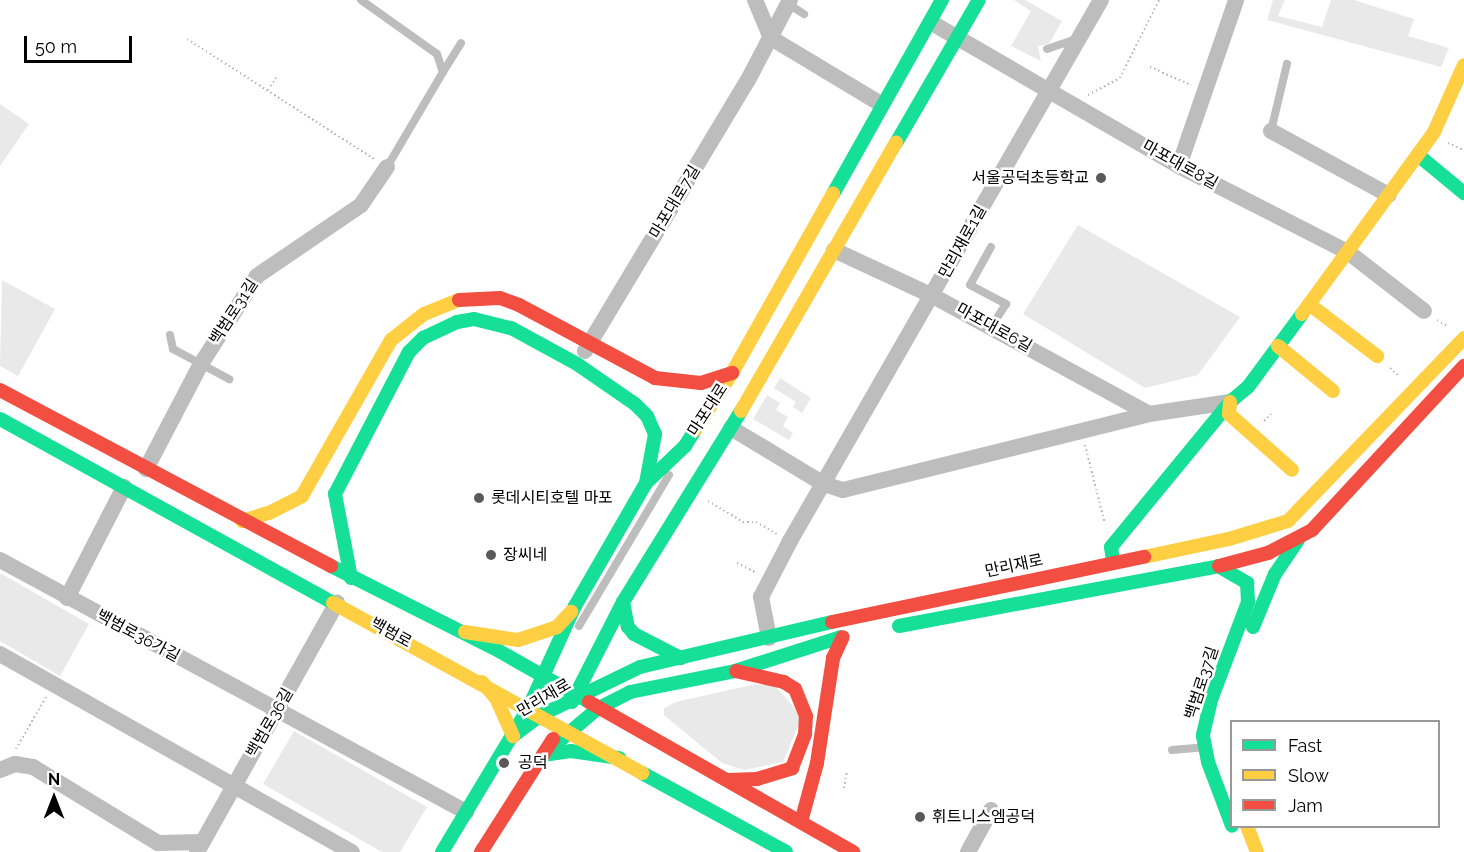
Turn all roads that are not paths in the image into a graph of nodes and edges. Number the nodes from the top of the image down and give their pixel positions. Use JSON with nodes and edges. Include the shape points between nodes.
{"nodes":[{"id":1,"x":361,"y":0,"type":"edge"},
{"id":2,"x":755,"y":0,"type":"edge"},
{"id":3,"x":942,"y":0,"type":"edge"},
{"id":4,"x":948,"y":0,"type":"edge"},
{"id":5,"x":979,"y":0,"type":"edge"},
{"id":6,"x":1101,"y":0,"type":"edge"},
{"id":7,"x":1236,"y":0,"type":"edge"},
{"id":8,"x":789,"y":2,"type":"edge"},
{"id":9,"x":804,"y":14,"type":"dead end"},
{"id":10,"x":932,"y":23,"type":"junction"},
{"id":11,"x":957,"y":37,"type":"junction"},
{"id":12,"x":771,"y":38,"type":"junction"},
{"id":13,"x":1079,"y":38,"type":"junction"},
{"id":14,"x":461,"y":43,"type":"dead end"},
{"id":15,"x":1047,"y":49,"type":"dead end"},
{"id":16,"x":1287,"y":64,"type":"dead end"},
{"id":17,"x":1464,"y":65,"type":"edge"},
{"id":18,"x":442,"y":72,"type":"junction"},
{"id":19,"x":1049,"y":90,"type":"junction"},
{"id":20,"x":881,"y":104,"type":"junction"},
{"id":21,"x":1271,"y":131,"type":"joint"},
{"id":22,"x":1418,"y":155,"type":"junction"},
{"id":23,"x":1179,"y":166,"type":"junction"},
{"id":24,"x":387,"y":167,"type":"joint"},
{"id":25,"x":1464,"y":193,"type":"edge"},
{"id":26,"x":1389,"y":195,"type":"junction"},
{"id":27,"x":991,"y":247,"type":"dead end"},
{"id":28,"x":834,"y":250,"type":"junction"},
{"id":29,"x":1347,"y":252,"type":"junction"},
{"id":30,"x":933,"y":296,"type":"junction"},
{"id":31,"x":1309,"y":304,"type":"junction"},
{"id":32,"x":1424,"y":311,"type":"road end"},
{"id":33,"x":991,"y":327,"type":"junction"},
{"id":34,"x":170,"y":335,"type":"dead end"},
{"id":35,"x":1464,"y":338,"type":"edge"},
{"id":36,"x":590,"y":342,"type":"junction"},
{"id":37,"x":1278,"y":346,"type":"junction"},
{"id":38,"x":1377,"y":356,"type":"road end"},
{"id":39,"x":201,"y":364,"type":"junction"},
{"id":40,"x":577,"y":364,"type":"junction"},
{"id":41,"x":1464,"y":366,"type":"edge"},
{"id":42,"x":732,"y":374,"type":"junction"},
{"id":43,"x":229,"y":379,"type":"dead end"},
{"id":44,"x":0,"y":390,"type":"edge"},
{"id":45,"x":1333,"y":391,"type":"dead end"},
{"id":46,"x":1230,"y":402,"type":"junction"},
{"id":47,"x":1149,"y":414,"type":"junction"},
{"id":48,"x":0,"y":419,"type":"edge"},
{"id":49,"x":730,"y":428,"type":"junction"},
{"id":50,"x":684,"y":446,"type":"junction"},
{"id":51,"x":146,"y":469,"type":"junction"},
{"id":52,"x":1293,"y":470,"type":"dead end"},
{"id":53,"x":646,"y":483,"type":"junction"},
{"id":54,"x":824,"y":484,"type":"junction"},
{"id":55,"x":124,"y":487,"type":"junction"},
{"id":56,"x":1309,"y":502,"type":"junction"},
{"id":57,"x":1324,"y":519,"type":"junction"},
{"id":58,"x":242,"y":521,"type":"junction"},
{"id":59,"x":1298,"y":540,"type":"junction"},
{"id":60,"x":1112,"y":554,"type":"junction"},
{"id":61,"x":0,"y":560,"type":"edge"},
{"id":62,"x":1218,"y":566,"type":"junction"},
{"id":63,"x":351,"y":578,"type":"junction"},
{"id":64,"x":67,"y":598,"type":"junction"},
{"id":65,"x":623,"y":602,"type":"junction"},
{"id":66,"x":337,"y":603,"type":"junction"},
{"id":67,"x":575,"y":606,"type":"junction"},
{"id":68,"x":890,"y":628,"type":"dead end"},
{"id":69,"x":465,"y":632,"type":"junction"},
{"id":70,"x":769,"y":638,"type":"junction"},
{"id":71,"x":0,"y":654,"type":"edge"},
{"id":72,"x":681,"y":658,"type":"junction"},
{"id":73,"x":735,"y":671,"type":"junction"},
{"id":74,"x":545,"y":676,"type":"junction"},
{"id":75,"x":482,"y":682,"type":"junction"},
{"id":76,"x":575,"y":697,"type":"junction"},
{"id":77,"x":278,"y":709,"type":"junction"},
{"id":78,"x":597,"y":709,"type":"junction"},
{"id":79,"x":534,"y":712,"type":"junction"},
{"id":80,"x":566,"y":728,"type":"junction"},
{"id":81,"x":513,"y":736,"type":"junction"},
{"id":82,"x":1210,"y":746,"type":"junction"},
{"id":83,"x":1172,"y":750,"type":"dead end"},
{"id":84,"x":543,"y":755,"type":"junction"},
{"id":85,"x":619,"y":758,"type":"junction"},
{"id":86,"x":8,"y":767,"type":"edge"},
{"id":87,"x":728,"y":780,"type":"junction"},
{"id":88,"x":1230,"y":781,"type":"edge"},
{"id":89,"x":234,"y":785,"type":"junction"},
{"id":90,"x":991,"y":810,"type":"dead end"},
{"id":91,"x":466,"y":812,"type":"junction"},
{"id":92,"x":1230,"y":819,"type":"edge"},
{"id":93,"x":801,"y":822,"type":"junction"},
{"id":94,"x":1233,"y":828,"type":"edge"},
{"id":95,"x":1248,"y":828,"type":"edge"},
{"id":96,"x":200,"y":847,"type":"edge"},
{"id":97,"x":782,"y":851,"type":"edge"},
{"id":98,"x":352,"y":852,"type":"edge"},
{"id":99,"x":442,"y":852,"type":"edge"},
{"id":100,"x":482,"y":852,"type":"edge"},
{"id":101,"x":853,"y":852,"type":"edge"},
{"id":102,"x":968,"y":852,"type":"edge"},
{"id":103,"x":1242,"y":852,"type":"edge"},
{"id":104,"x":1257,"y":852,"type":"edge"}],
"edges":[{"from":1,"to":18,"type":"lane","via":[[437,54]]},
{"from":2,"to":12,"type":"street"},
{"from":3,"to":10,"type":"main road","name":"마포대로"},
{"from":4,"to":10,"type":"lane"},
{"from":5,"to":11,"type":"main road","name":"마포대로"},
{"from":6,"to":13,"type":"street","name":"만리재로1길"},
{"from":7,"to":23,"type":"street"},
{"from":8,"to":9,"type":"lane"},
{"from":8,"to":12,"type":"street","name":"마포대로7길"},
{"from":10,"to":11,"type":"street","name":"마포대로8길"},
{"from":10,"to":20,"type":"main road","name":"마포대로"},
{"from":11,"to":19,"type":"street","name":"마포대로8길"},
{"from":11,"to":28,"type":"main road","name":"마포대로"},
{"from":12,"to":20,"type":"street"},
{"from":12,"to":36,"type":"street","name":"마포대로7길"},
{"from":13,"to":15,"type":"lane"},
{"from":13,"to":19,"type":"street","name":"만리재로1길"},
{"from":14,"to":18,"type":"lane"},
{"from":16,"to":21,"type":"lane"},
{"from":17,"to":22,"type":"main road","via":[[1434,132]]},
{"from":18,"to":24,"type":"lane"},
{"from":19,"to":23,"type":"street","name":"마포대로8길"},
{"from":19,"to":30,"type":"street","name":"만리재로1길"},
{"from":20,"to":42,"type":"main road","name":"마포대로"},
{"from":21,"to":26,"type":"street"},
{"from":22,"to":25,"type":"main road"},
{"from":22,"to":26,"type":"main road"},
{"from":23,"to":29,"type":"street","name":"마포대로8길"},
{"from":24,"to":39,"type":"street","name":"백범로31길","via":[[360,205],[257,276]]},
{"from":26,"to":29,"type":"main road"},
{"from":27,"to":33,"type":"lane","via":[[970,285],[1006,304]]},
{"from":28,"to":30,"type":"street","name":"마포대로6길"},
{"from":28,"to":49,"type":"main road","name":"마포대로"},
{"from":29,"to":31,"type":"main road"},
{"from":29,"to":32,"type":"street","name":"마포대로8길"},
{"from":30,"to":33,"type":"street","name":"마포대로6길"},
{"from":30,"to":54,"type":"street","name":"만리재로1길"},
{"from":31,"to":37,"type":"main road"},
{"from":31,"to":38,"type":"main road"},
{"from":33,"to":47,"type":"street","name":"마포대로6길"},
{"from":34,"to":39,"type":"lane","via":[[173,349]]},
{"from":35,"to":56,"type":"main road","name":"만리재로"},
{"from":36,"to":40,"type":"street","name":"마포대로7길"},
{"from":36,"to":42,"type":"main road","via":[[666,381],[701,383]]},
{"from":36,"to":58,"type":"main road","via":[[500,298],[461,299],[424,314],[391,340],[302,496]]},
{"from":37,"to":45,"type":"main road"},
{"from":37,"to":46,"type":"main road","via":[[1248,387]]},
{"from":39,"to":43,"type":"lane"},
{"from":39,"to":51,"type":"street","name":"백범로31길"},
{"from":40,"to":53,"type":"main road","via":[[647,416],[655,434]]},
{"from":40,"to":63,"type":"main road","via":[[511,328],[474,320],[440,328],[416,345],[395,371],[335,494],[337,522]]},
{"from":41,"to":57,"type":"main road"},
{"from":42,"to":50,"type":"main road","name":"마포대로"},
{"from":44,"to":51,"type":"main road","name":"백범로"},
{"from":46,"to":47,"type":"street"},
{"from":46,"to":52,"type":"main road","via":[[1228,414]]},
{"from":46,"to":60,"type":"main road"},
{"from":47,"to":54,"type":"street","via":[[843,490]]},
{"from":48,"to":55,"type":"main road","name":"백범로"},
{"from":49,"to":54,"type":"street","name":"마포대로"},
{"from":49,"to":65,"type":"main road","name":"마포대로"},
{"from":50,"to":53,"type":"main road","name":"마포대로"},
{"from":50,"to":74,"type":"lane","via":[[588,613]]},
{"from":51,"to":58,"type":"main road","name":"백범로"},
{"from":53,"to":67,"type":"main road","name":"마포대로"},
{"from":54,"to":70,"type":"street","name":"만리재로1길","via":[[761,597]]},
{"from":55,"to":64,"type":"street"},
{"from":55,"to":66,"type":"main road","name":"백범로"},
{"from":56,"to":57,"type":"main road","via":[[1307,517]]},
{"from":56,"to":60,"type":"main road","name":"만리재로","via":[[1288,521],[1259,531]]},
{"from":57,"to":59,"type":"main road"},
{"from":58,"to":63,"type":"main road","name":"백범로"},
{"from":59,"to":62,"type":"main road","via":[[1268,554]]},
{"from":59,"to":82,"type":"main road","name":"백범로37길","via":[[1275,574]]},
{"from":60,"to":70,"type":"main road","name":"만리재로"},
{"from":61,"to":64,"type":"street","name":"백범로36가길"},
{"from":62,"to":68,"type":"main road"},
{"from":62,"to":82,"type":"main road","name":"백범로37길","via":[[1247,583],[1248,602],[1204,720]]},
{"from":63,"to":69,"type":"main road","name":"백범로"},
{"from":64,"to":77,"type":"street","name":"백범로36가길"},
{"from":65,"to":72,"type":"main road","via":[[628,627],[634,634]]},
{"from":65,"to":76,"type":"main road","name":"마포대로"},
{"from":66,"to":75,"type":"main road","name":"백범로"},
{"from":66,"to":77,"type":"street","name":"백범로36길"},
{"from":67,"to":69,"type":"main road","via":[[557,627],[541,635],[518,640]]},
{"from":67,"to":74,"type":"main road","name":"마포대로"},
{"from":69,"to":74,"type":"main road","name":"백범로"},
{"from":70,"to":72,"type":"main road","name":"만리재로"},
{"from":71,"to":89,"type":"street"},
{"from":72,"to":76,"type":"main road","name":"만리재로","via":[[640,667]]},
{"from":73,"to":78,"type":"main road","via":[[630,692]]},
{"from":73,"to":87,"type":"main road","via":[[784,682],[795,689],[806,716],[805,734],[792,768],[757,779]]},
{"from":73,"to":93,"type":"main road","via":[[849,636],[833,658],[817,763]]},
{"from":74,"to":76,"type":"main road","name":"백범로"},
{"from":74,"to":79,"type":"main road","name":"마포대로"},
{"from":75,"to":79,"type":"main road","name":"백범로"},
{"from":75,"to":81,"type":"main road","via":[[496,698]]},
{"from":76,"to":78,"type":"main road","name":"백범로"},
{"from":76,"to":79,"type":"main road","name":"만리재로"},
{"from":76,"to":80,"type":"main road","name":"마포대로"},
{"from":77,"to":89,"type":"street","name":"백범로36길"},
{"from":77,"to":91,"type":"street"},
{"from":78,"to":80,"type":"main road"},
{"from":78,"to":87,"type":"main road","name":"백범로"},
{"from":79,"to":80,"type":"main road","name":"백범로"},
{"from":79,"to":81,"type":"main road","name":"마포대로"},
{"from":80,"to":84,"type":"main road","name":"마포대로"},
{"from":80,"to":85,"type":"main road","name":"백범로"},
{"from":81,"to":91,"type":"main road","name":"마포대로"},
{"from":82,"to":83,"type":"lane"},
{"from":82,"to":88,"type":"main road","name":"백범로37길"},
{"from":82,"to":92,"type":"main road","name":"백범로37길"},
{"from":84,"to":85,"type":"main road","via":[[571,751]]},
{"from":84,"to":100,"type":"main road","name":"마포대로"},
{"from":85,"to":97,"type":"main road","name":"백범로"},
{"from":86,"to":96,"type":"street","name":"백범로36길","via":[[33,767],[158,843]]},
{"from":87,"to":93,"type":"main road","name":"백범로"},
{"from":89,"to":96,"type":"street","name":"백범로36길"},
{"from":89,"to":98,"type":"street"},
{"from":90,"to":102,"type":"street"},
{"from":91,"to":99,"type":"main road","name":"마포대로"},
{"from":93,"to":101,"type":"main road","name":"백범로"},
{"from":94,"to":103,"type":"main road","name":"백범로37길"},
{"from":95,"to":104,"type":"main road"}]}
